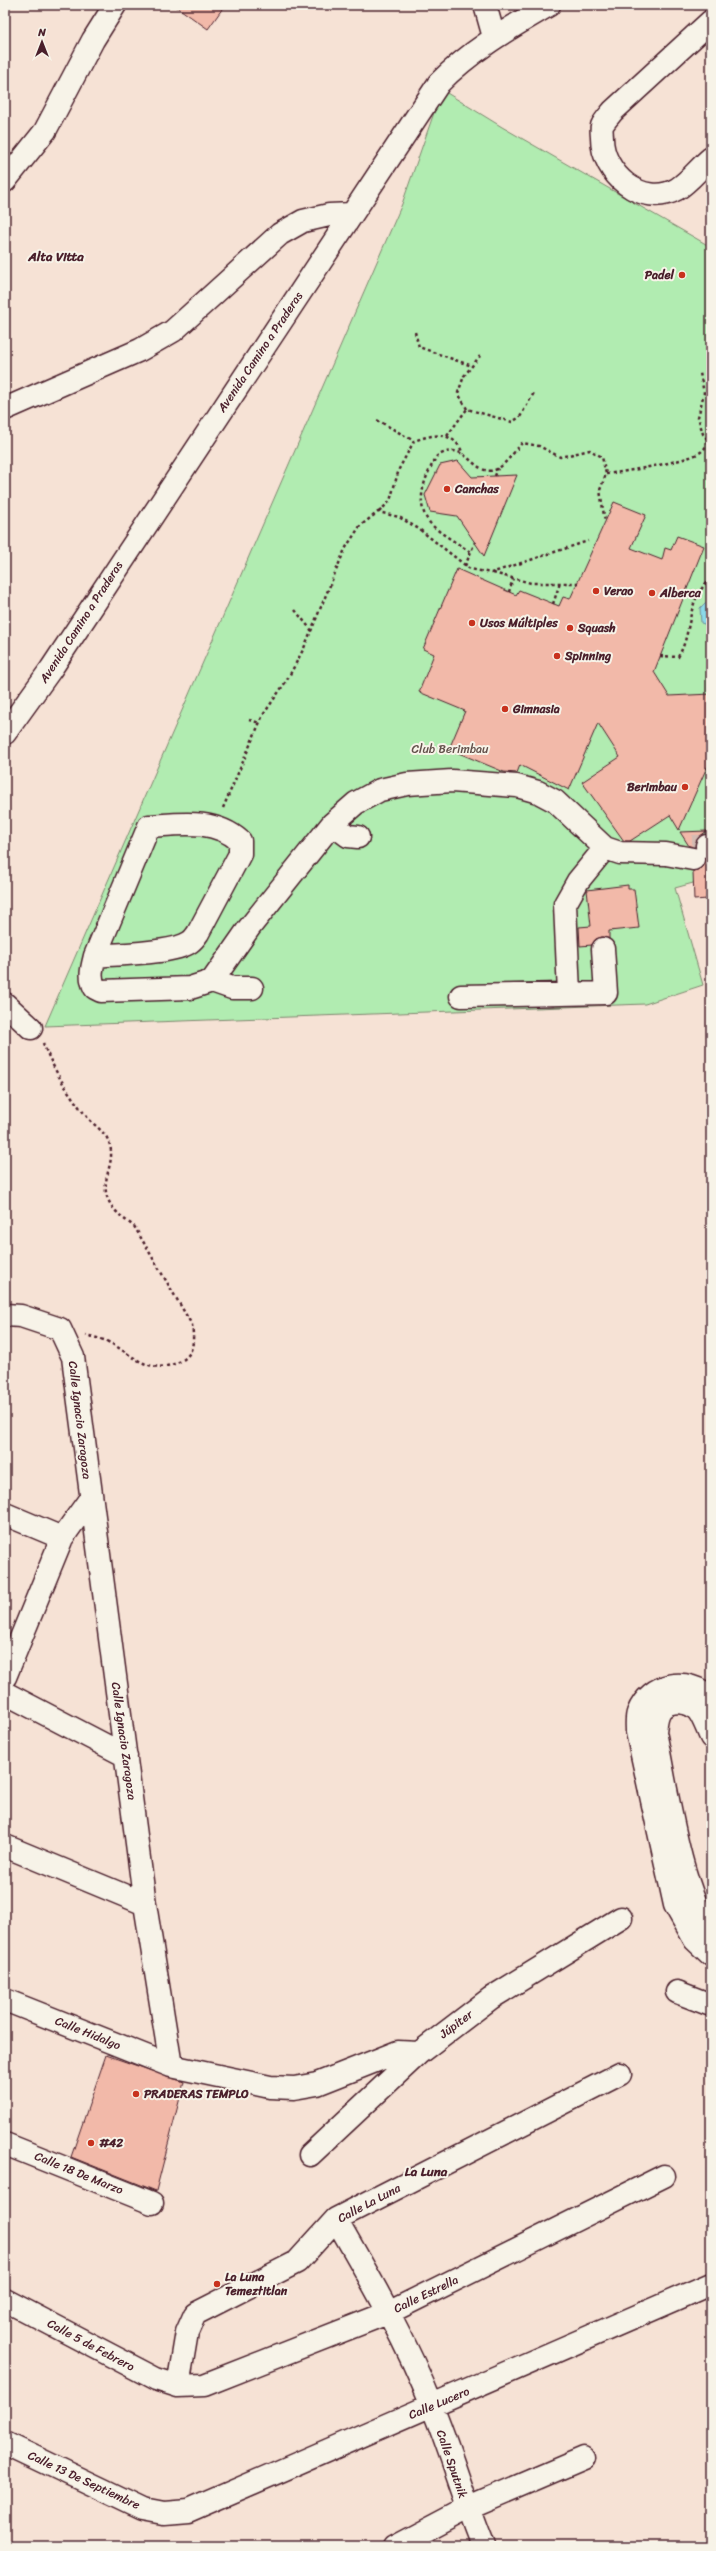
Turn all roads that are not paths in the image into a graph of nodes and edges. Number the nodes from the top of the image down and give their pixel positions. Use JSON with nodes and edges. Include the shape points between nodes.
{"nodes":[{"id":1,"x":115,"y":5,"type":"edge"},
{"id":2,"x":485,"y":5,"type":"edge"},
{"id":3,"x":549,"y":5,"type":"edge"},
{"id":4,"x":711,"y":21,"type":"edge"},
{"id":5,"x":494,"y":37,"type":"junction"},
{"id":6,"x":711,"y":158,"type":"edge"},
{"id":7,"x":5,"y":181,"type":"edge"},
{"id":8,"x":352,"y":214,"type":"junction"},
{"id":9,"x":5,"y":409,"type":"edge"},
{"id":10,"x":5,"y":733,"type":"edge"},
{"id":11,"x":332,"y":824,"type":"junction"},
{"id":12,"x":358,"y":837,"type":"dead end"},
{"id":13,"x":605,"y":848,"type":"junction"},
{"id":14,"x":704,"y":853,"type":"tunnel mouth"},
{"id":15,"x":603,"y":949,"type":"dead end"},
{"id":16,"x":95,"y":956,"type":"junction"},
{"id":17,"x":212,"y":981,"type":"junction"},
{"id":18,"x":252,"y":988,"type":"dead end"},
{"id":19,"x":569,"y":993,"type":"junction"},
{"id":20,"x":461,"y":996,"type":"dead end"},
{"id":21,"x":5,"y":1004,"type":"edge"},
{"id":22,"x":31,"y":1028,"type":"road end"},
{"id":23,"x":5,"y":1315,"type":"edge"},
{"id":24,"x":90,"y":1499,"type":"junction"},
{"id":25,"x":5,"y":1514,"type":"edge"},
{"id":26,"x":62,"y":1538,"type":"junction"},
{"id":27,"x":5,"y":1678,"type":"edge"},
{"id":28,"x":5,"y":1693,"type":"edge"},
{"id":29,"x":711,"y":1698,"type":"edge"},
{"id":30,"x":711,"y":1737,"type":"edge"},
{"id":31,"x":126,"y":1756,"type":"junction"},
{"id":32,"x":5,"y":1846,"type":"edge"},
{"id":33,"x":145,"y":1904,"type":"junction"},
{"id":34,"x":621,"y":1918,"type":"dead end"},
{"id":35,"x":711,"y":1928,"type":"edge"},
{"id":36,"x":711,"y":1955,"type":"edge"},
{"id":37,"x":677,"y":1992,"type":"dead end"},
{"id":38,"x":5,"y":2000,"type":"edge"},
{"id":39,"x":711,"y":2005,"type":"edge"},
{"id":40,"x":419,"y":2053,"type":"junction"},
{"id":41,"x":172,"y":2066,"type":"junction"},
{"id":42,"x":620,"y":2074,"type":"dead end"},
{"id":43,"x":5,"y":2144,"type":"edge"},
{"id":44,"x":310,"y":2155,"type":"dead end"},
{"id":45,"x":664,"y":2176,"type":"dead end"},
{"id":46,"x":152,"y":2203,"type":"dead end"},
{"id":47,"x":336,"y":2219,"type":"junction"},
{"id":48,"x":711,"y":2284,"type":"edge"},
{"id":49,"x":5,"y":2300,"type":"edge"},
{"id":50,"x":390,"y":2312,"type":"junction"},
{"id":51,"x":178,"y":2386,"type":"junction"},
{"id":52,"x":432,"y":2406,"type":"junction"},
{"id":53,"x":5,"y":2443,"type":"edge"},
{"id":54,"x":584,"y":2458,"type":"dead end"},
{"id":55,"x":467,"y":2508,"type":"junction"},
{"id":56,"x":164,"y":2513,"type":"joint"},
{"id":57,"x":395,"y":2546,"type":"edge"},
{"id":58,"x":483,"y":2546,"type":"edge"}],
"edges":[{"from":1,"to":7,"type":"street","via":[[93,40],[45,131]]},
{"from":2,"to":5,"type":"street"},
{"from":3,"to":5,"type":"street","name":"Avenida Camino a Praderas"},
{"from":4,"to":6,"type":"street","via":[[613,111],[602,126],[602,146],[608,166],[621,181],[638,191],[660,194],[677,189]]},
{"from":5,"to":8,"type":"street","name":"Avenida Camino a Praderas","via":[[439,83]]},
{"from":8,"to":9,"type":"street","via":[[329,215],[303,221],[280,234],[173,331],[140,350]]},
{"from":8,"to":10,"type":"street","name":"Avenida Camino a Praderas","via":[[51,669]]},
{"from":11,"to":12,"type":"street","via":[[348,836]]},
{"from":11,"to":13,"type":"street","via":[[356,803],[380,790],[407,784],[452,781],[517,786],[538,792],[555,801]]},
{"from":11,"to":17,"type":"street","via":[[249,928]]},
{"from":13,"to":14,"type":"street","via":[[636,855]]},
{"from":13,"to":19,"type":"street","via":[[578,881],[565,904]]},
{"from":15,"to":19,"type":"street","via":[[606,993]]},
{"from":16,"to":16,"type":"street","via":[[149,826],[197,823],[216,827],[235,837],[242,847],[191,942],[179,947]]},
{"from":16,"to":17,"type":"street","via":[[91,973],[92,983],[100,991],[190,988]]},
{"from":17,"to":18,"type":"street","via":[[232,988]]},
{"from":19,"to":20,"type":"street"},
{"from":21,"to":22,"type":"street"},
{"from":23,"to":24,"type":"street","name":"Calle Ignacio Zaragoza","via":[[21,1316],[60,1329],[73,1357]]},
{"from":24,"to":26,"type":"street"},
{"from":24,"to":31,"type":"street","name":"Calle Ignacio Zaragoza"},
{"from":25,"to":26,"type":"street"},
{"from":26,"to":27,"type":"street"},
{"from":28,"to":31,"type":"street"},
{"from":29,"to":36,"type":"street","via":[[703,1690],[690,1685],[675,1684],[658,1689],[645,1700],[637,1714],[637,1732],[675,1905],[695,1940]]},
{"from":30,"to":35,"type":"street","via":[[699,1711],[688,1703],[673,1702],[662,1708],[656,1719],[656,1732],[684,1868],[693,1897]]},
{"from":31,"to":33,"type":"street","name":"Calle Ignacio Zaragoza"},
{"from":32,"to":33,"type":"street"},
{"from":33,"to":41,"type":"street","name":"Calle Ignacio Zaragoza"},
{"from":34,"to":40,"type":"street","name":"Júpiter","via":[[491,1998]]},
{"from":37,"to":39,"type":"street"},
{"from":38,"to":41,"type":"street","name":"Calle Hidalgo"},
{"from":40,"to":41,"type":"street","name":"Calle Hidalgo","via":[[398,2052],[316,2084],[294,2088],[270,2087]]},
{"from":40,"to":44,"type":"street","name":"Júpiter"},
{"from":42,"to":47,"type":"street","name":"Calle La Luna"},
{"from":43,"to":46,"type":"street","name":"Calle 18 De Marzo"},
{"from":45,"to":50,"type":"street","name":"Calle Estrella"},
{"from":47,"to":50,"type":"street","name":"Calle Sputnik"},
{"from":47,"to":51,"type":"street","name":"Calle La Luna","via":[[297,2262],[195,2314],[187,2332]]},
{"from":48,"to":52,"type":"street","name":"Calle Lucero"},
{"from":49,"to":51,"type":"street","name":"Calle 5 de Febrero","via":[[156,2379]]},
{"from":50,"to":51,"type":"street","name":"Calle Estrella","via":[[204,2385]]},
{"from":50,"to":52,"type":"street","name":"Calle Sputnik"},
{"from":52,"to":55,"type":"street","name":"Calle Sputnik"},
{"from":52,"to":56,"type":"street","name":"Calle Lucero","via":[[188,2511]]},
{"from":53,"to":56,"type":"street","name":"Calle 13 De Septiembre","via":[[143,2509]]},
{"from":54,"to":55,"type":"street"},
{"from":55,"to":57,"type":"street","name":"Calle Sputnik"},
{"from":55,"to":58,"type":"street"}]}
